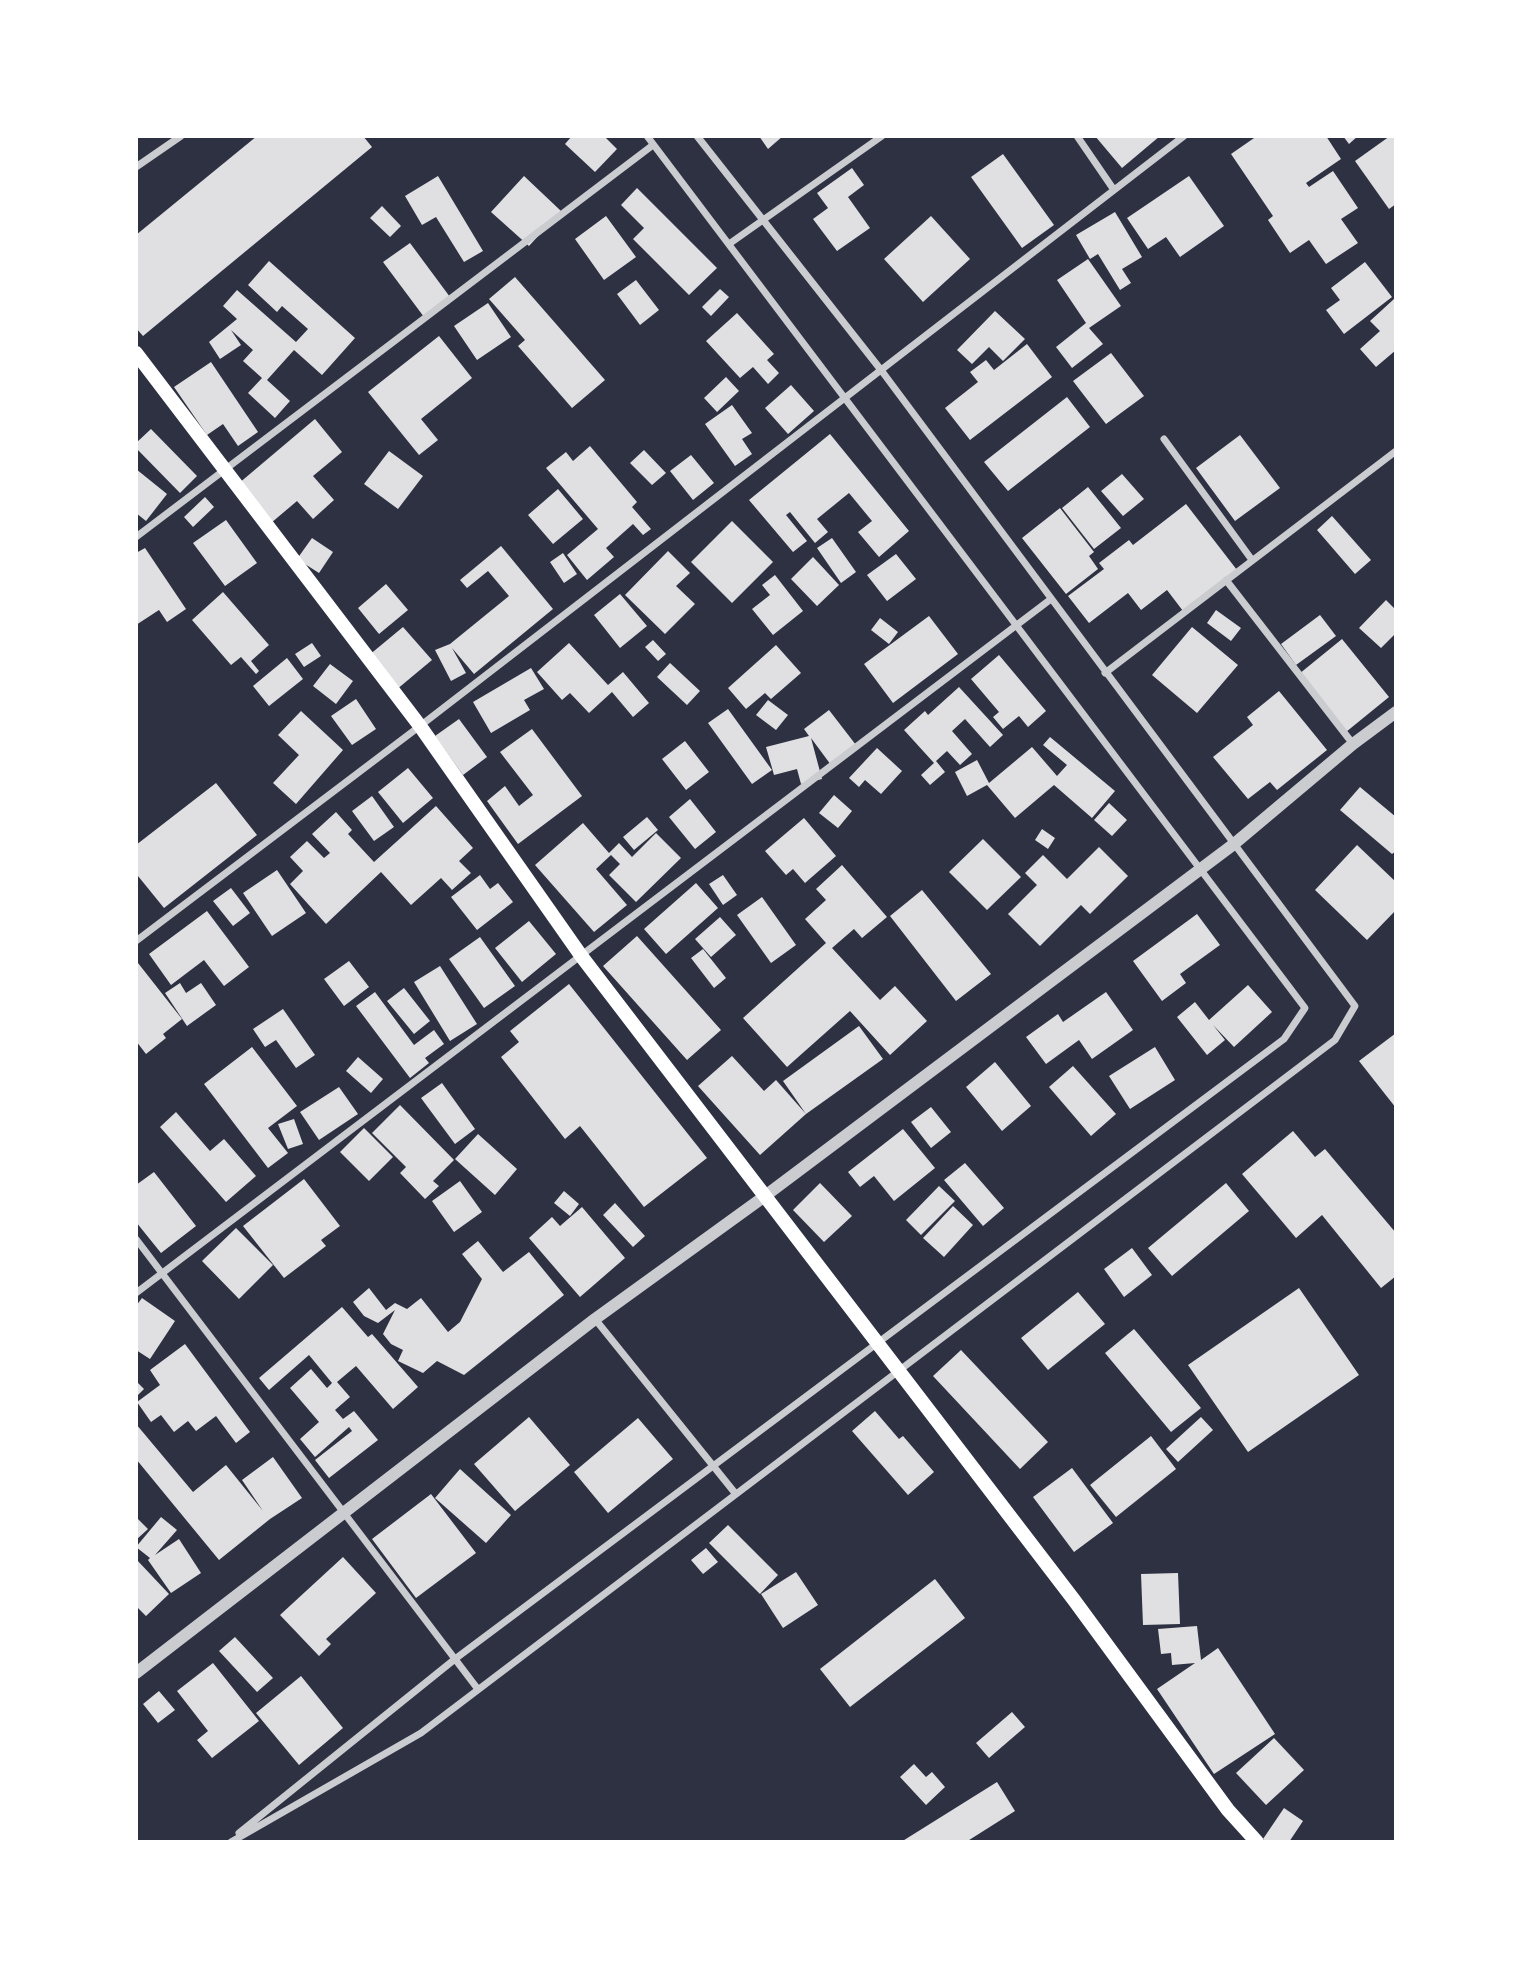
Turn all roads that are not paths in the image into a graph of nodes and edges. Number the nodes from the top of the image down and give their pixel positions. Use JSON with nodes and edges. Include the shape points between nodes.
{"nodes":[{"id":1,"x":181,"y":136,"type":"edge"},
{"id":2,"x":647,"y":136,"type":"edge"},
{"id":3,"x":697,"y":136,"type":"edge"},
{"id":4,"x":882,"y":136,"type":"edge"},
{"id":5,"x":1077,"y":136,"type":"edge"},
{"id":6,"x":1184,"y":136,"type":"edge"},
{"id":7,"x":653,"y":145,"type":"junction"},
{"id":8,"x":136,"y":167,"type":"edge"},
{"id":9,"x":1114,"y":190,"type":"junction"},
{"id":10,"x":764,"y":220,"type":"junction"},
{"id":11,"x":729,"y":244,"type":"junction"},
{"id":12,"x":136,"y":353,"type":"edge"},
{"id":13,"x":881,"y":370,"type":"junction"},
{"id":14,"x":845,"y":398,"type":"junction"},
{"id":15,"x":1164,"y":439,"type":"dead end"},
{"id":16,"x":1395,"y":451,"type":"edge"},
{"id":17,"x":227,"y":469,"type":"junction"},
{"id":18,"x":136,"y":537,"type":"edge"},
{"id":19,"x":1252,"y":560,"type":"junction"},
{"id":20,"x":1226,"y":580,"type":"junction"},
{"id":21,"x":1051,"y":599,"type":"junction"},
{"id":22,"x":1016,"y":626,"type":"junction"},
{"id":23,"x":1105,"y":673,"type":"junction"},
{"id":24,"x":1395,"y":712,"type":"edge"},
{"id":25,"x":420,"y":726,"type":"junction"},
{"id":26,"x":1353,"y":744,"type":"junction"},
{"id":27,"x":1234,"y":844,"type":"junction"},
{"id":28,"x":1200,"y":869,"type":"junction"},
{"id":29,"x":136,"y":940,"type":"edge"},
{"id":30,"x":582,"y":957,"type":"junction"},
{"id":31,"x":765,"y":1196,"type":"junction"},
{"id":32,"x":136,"y":1239,"type":"edge"},
{"id":33,"x":162,"y":1273,"type":"junction"},
{"id":34,"x":136,"y":1293,"type":"edge"},
{"id":35,"x":595,"y":1319,"type":"junction"},
{"id":36,"x":878,"y":1343,"type":"junction"},
{"id":37,"x":898,"y":1370,"type":"junction"},
{"id":38,"x":713,"y":1466,"type":"junction"},
{"id":39,"x":735,"y":1493,"type":"junction"},
{"id":40,"x":344,"y":1513,"type":"junction"},
{"id":41,"x":455,"y":1659,"type":"junction"},
{"id":42,"x":136,"y":1673,"type":"edge"},
{"id":43,"x":477,"y":1688,"type":"junction"},
{"id":44,"x":230,"y":1842,"type":"edge"},
{"id":45,"x":1257,"y":1842,"type":"edge"}],
"edges":[{"from":1,"to":8,"type":"street"},
{"from":2,"to":7,"type":"street"},
{"from":3,"to":10,"type":"street"},
{"from":4,"to":10,"type":"street"},
{"from":5,"to":9,"type":"street"},
{"from":6,"to":9,"type":"street"},
{"from":7,"to":11,"type":"street"},
{"from":7,"to":17,"type":"street"},
{"from":9,"to":13,"type":"street"},
{"from":10,"to":11,"type":"street"},
{"from":10,"to":13,"type":"street"},
{"from":11,"to":14,"type":"street"},
{"from":12,"to":17,"type":"main road"},
{"from":13,"to":14,"type":"street"},
{"from":13,"to":21,"type":"street"},
{"from":14,"to":22,"type":"street"},
{"from":14,"to":25,"type":"street"},
{"from":15,"to":19,"type":"street"},
{"from":16,"to":19,"type":"street"},
{"from":17,"to":18,"type":"street"},
{"from":17,"to":25,"type":"main road"},
{"from":19,"to":20,"type":"street"},
{"from":20,"to":23,"type":"street"},
{"from":20,"to":26,"type":"street"},
{"from":21,"to":22,"type":"street"},
{"from":21,"to":23,"type":"street"},
{"from":22,"to":28,"type":"street"},
{"from":22,"to":30,"type":"street"},
{"from":23,"to":27,"type":"street"},
{"from":24,"to":26,"type":"street"},
{"from":25,"to":29,"type":"street"},
{"from":25,"to":30,"type":"main road"},
{"from":26,"to":27,"type":"street"},
{"from":27,"to":28,"type":"street"},
{"from":27,"to":37,"type":"street","via":[[1355,1006],[1335,1040]]},
{"from":28,"to":31,"type":"street"},
{"from":28,"to":36,"type":"street","via":[[1306,1008],[1284,1040]]},
{"from":30,"to":31,"type":"main road"},
{"from":30,"to":33,"type":"street"},
{"from":31,"to":35,"type":"street"},
{"from":31,"to":36,"type":"main road"},
{"from":32,"to":33,"type":"street"},
{"from":33,"to":34,"type":"street"},
{"from":33,"to":40,"type":"street"},
{"from":35,"to":38,"type":"street"},
{"from":35,"to":40,"type":"street"},
{"from":36,"to":37,"type":"main road"},
{"from":36,"to":38,"type":"street"},
{"from":37,"to":39,"type":"street"},
{"from":37,"to":45,"type":"main road","via":[[1228,1810]]},
{"from":38,"to":39,"type":"street"},
{"from":38,"to":41,"type":"street"},
{"from":39,"to":43,"type":"street"},
{"from":40,"to":41,"type":"street"},
{"from":40,"to":42,"type":"street"},
{"from":41,"to":43,"type":"street"},
{"from":41,"to":44,"type":"street"},
{"from":43,"to":44,"type":"street","via":[[421,1733]]}]}
